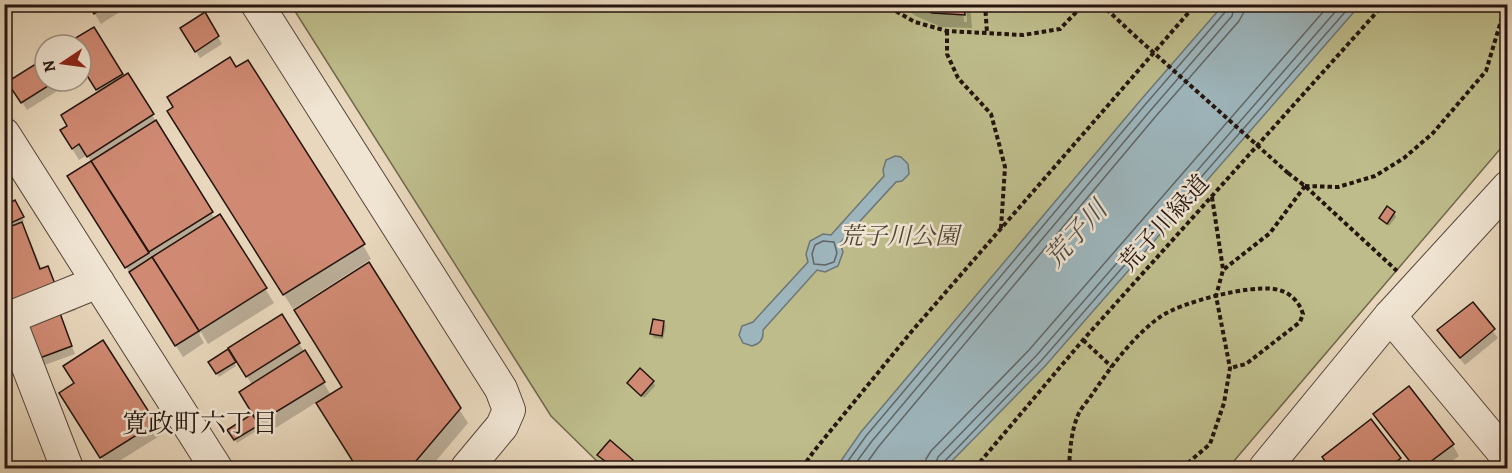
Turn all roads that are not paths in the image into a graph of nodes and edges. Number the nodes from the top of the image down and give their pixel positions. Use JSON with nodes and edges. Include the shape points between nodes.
{"nodes":[{"id":1,"x":258,"y":4,"type":"edge"},
{"id":2,"x":4,"y":134,"type":"edge"},
{"id":3,"x":1508,"y":186,"type":"edge"},
{"id":4,"x":98,"y":282,"type":"junction"},
{"id":5,"x":1390,"y":315,"type":"junction"},
{"id":6,"x":7,"y":319,"type":"edge"},
{"id":7,"x":1508,"y":458,"type":"edge"},
{"id":8,"x":67,"y":468,"type":"edge"},
{"id":9,"x":216,"y":468,"type":"edge"},
{"id":10,"x":466,"y":468,"type":"edge"},
{"id":11,"x":1265,"y":468,"type":"edge"}],
"edges":[{"from":1,"to":10,"type":"street","via":[[501,389],[508,410],[502,426]]},
{"from":2,"to":4,"type":"street"},
{"from":3,"to":5,"type":"street"},
{"from":4,"to":6,"type":"street"},
{"from":4,"to":9,"type":"street"},
{"from":5,"to":7,"type":"street"},
{"from":5,"to":11,"type":"street"},
{"from":6,"to":8,"type":"street"}]}
